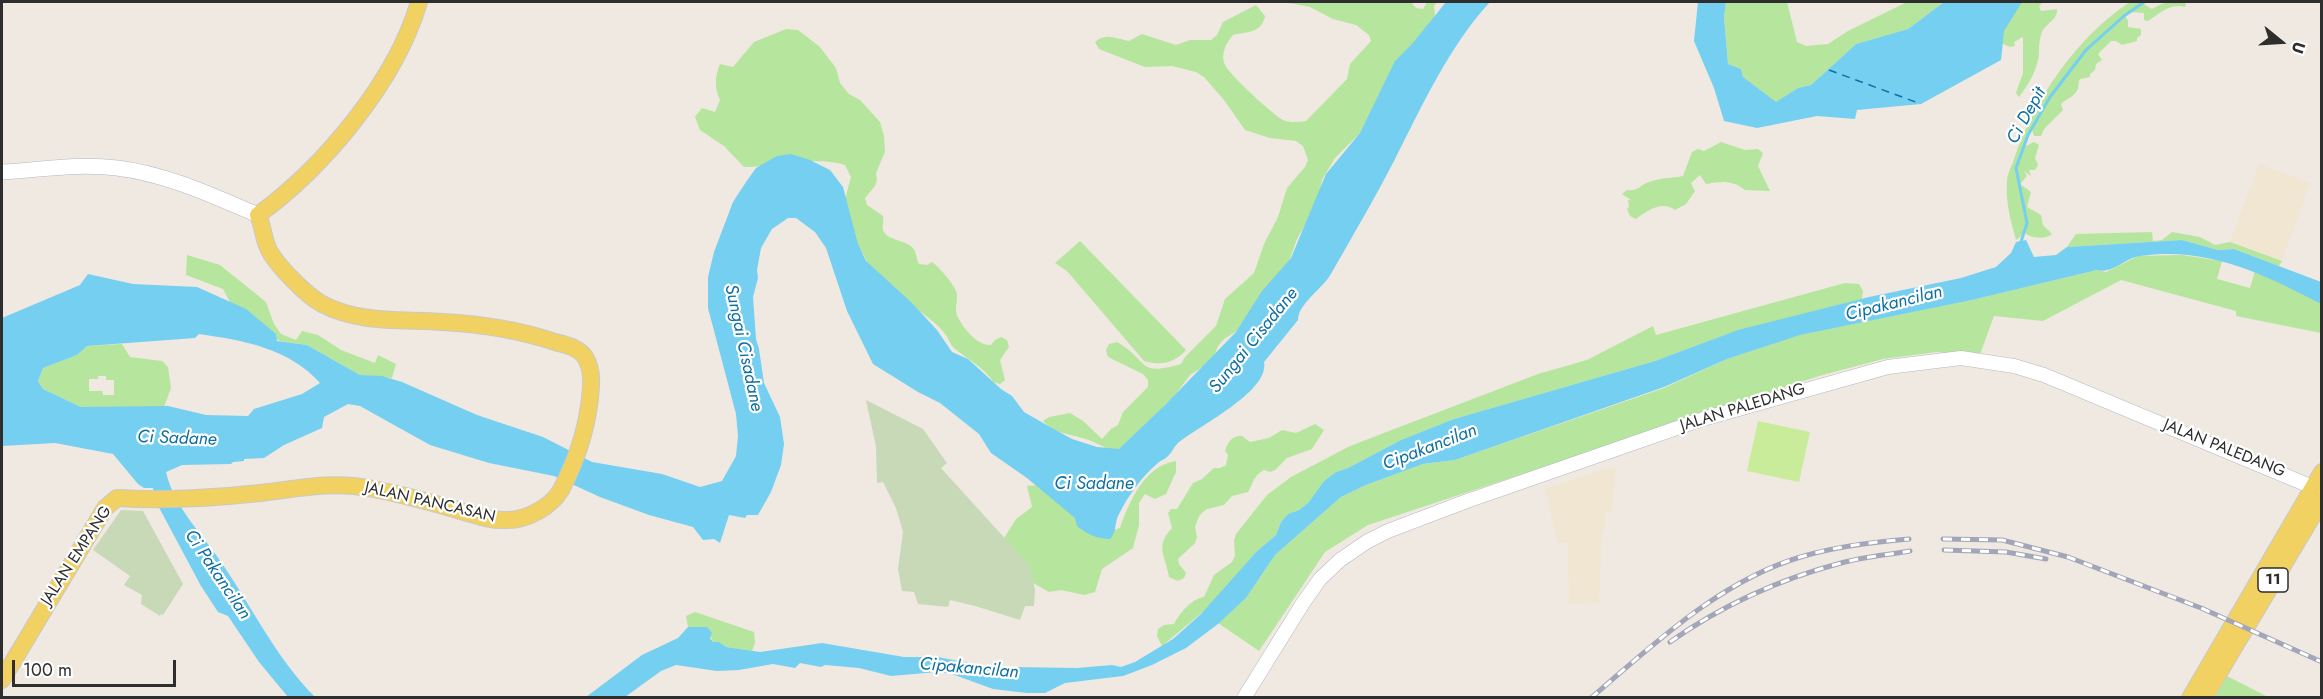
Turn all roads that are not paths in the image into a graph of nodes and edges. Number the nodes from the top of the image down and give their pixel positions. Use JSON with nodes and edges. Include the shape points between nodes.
{"nodes":[{"id":1,"x":419,"y":2,"type":"edge"},
{"id":2,"x":2,"y":172,"type":"edge"},
{"id":3,"x":258,"y":215,"type":"junction"},
{"id":4,"x":2322,"y":472,"type":"edge"},
{"id":5,"x":2320,"y":496,"type":"edge"},
{"id":6,"x":157,"y":500,"type":"joint"},
{"id":7,"x":2294,"y":532,"type":"junction"},
{"id":8,"x":4,"y":671,"type":"edge"},
{"id":9,"x":1244,"y":698,"type":"edge"},
{"id":10,"x":2190,"y":698,"type":"edge"},
{"id":11,"x":2204,"y":698,"type":"edge"}],
"edges":[{"from":1,"to":3,"type":"main road","via":[[391,63],[350,126],[312,170]]},
{"from":2,"to":3,"type":"main road","via":[[116,168],[164,178]]},
{"from":3,"to":6,"type":"main road","name":"JALAN PANCASAN","via":[[267,247],[287,274],[321,303],[347,314],[510,330],[578,350],[588,365],[591,388],[579,444],[553,501],[527,516],[509,520],[486,519],[358,486]]},
{"from":4,"to":5,"type":"main road"},
{"from":5,"to":7,"type":"main road"},
{"from":5,"to":9,"type":"street","name":"JALAN PALEDANG","via":[[2044,375],[2014,366],[1961,358],[1888,367],[1703,419],[1467,501],[1368,541],[1320,579]]},
{"from":6,"to":8,"type":"main road","name":"JALAN EMPANG","via":[[117,498],[105,508],[34,624],[27,627]]},
{"from":7,"to":10,"type":"main road","number":"11"},
{"from":7,"to":11,"type":"main road","number":"11"}]}
